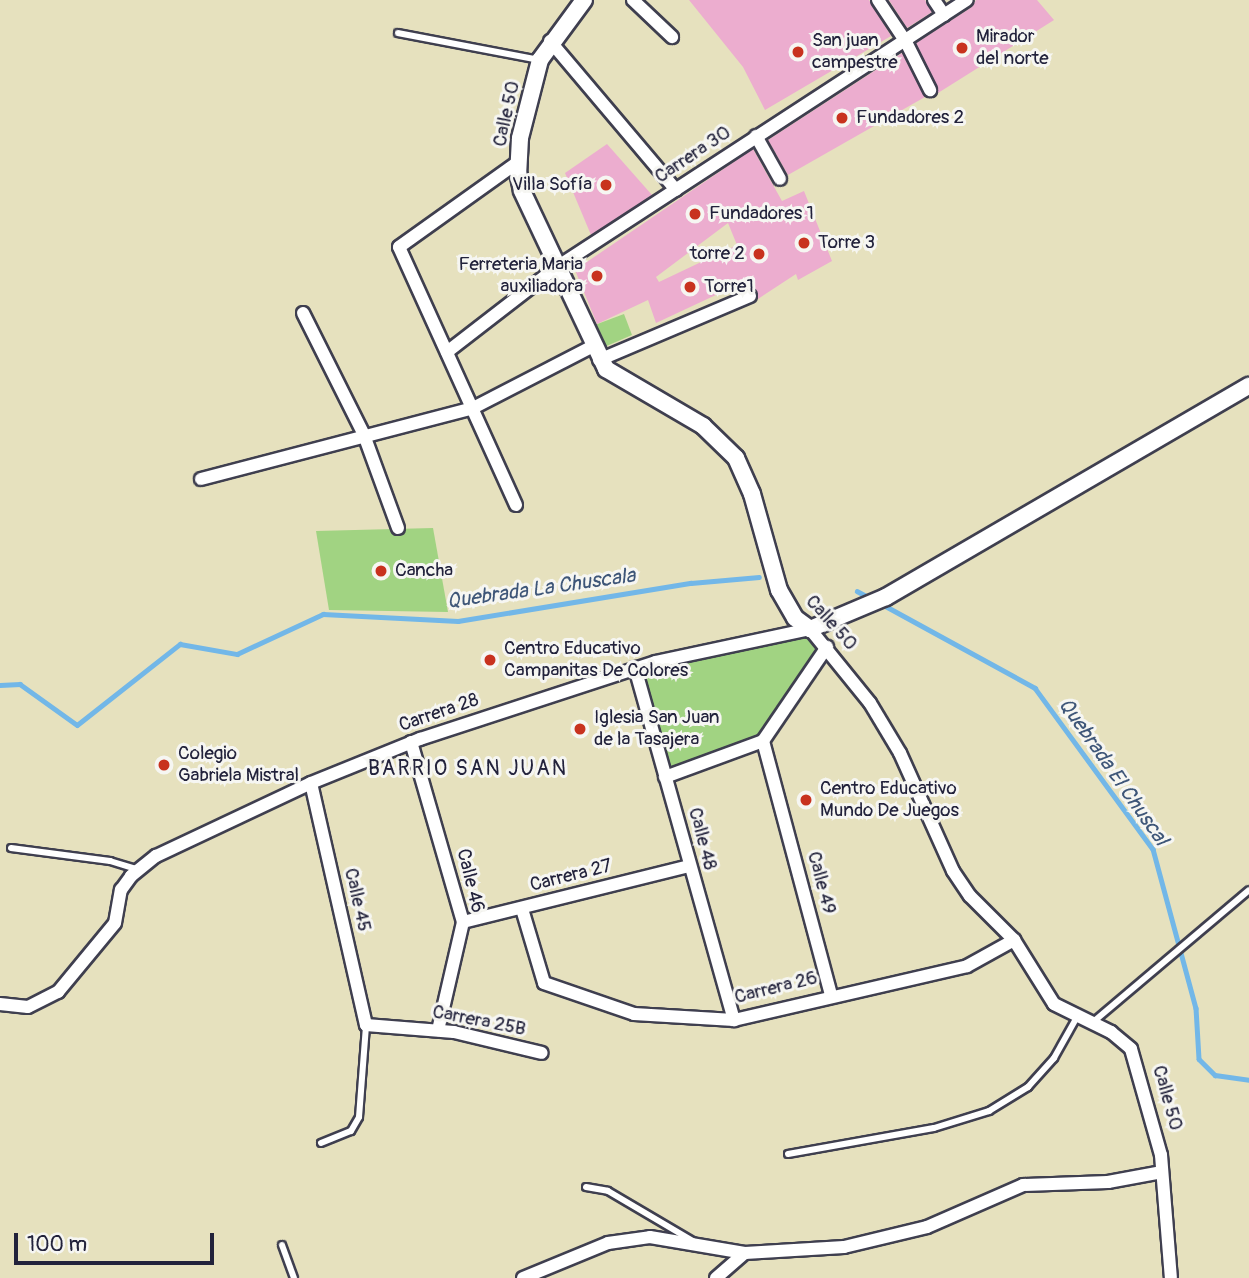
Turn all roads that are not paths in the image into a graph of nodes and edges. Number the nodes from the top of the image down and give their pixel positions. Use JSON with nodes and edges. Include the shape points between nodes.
{"nodes":[{"id":1,"x":584,"y":0,"type":"edge"},
{"id":2,"x":633,"y":0,"type":"edge"},
{"id":3,"x":878,"y":0,"type":"edge"},
{"id":4,"x":934,"y":0,"type":"edge"},
{"id":5,"x":967,"y":0,"type":"edge"},
{"id":6,"x":944,"y":15,"type":"junction"},
{"id":7,"x":398,"y":33,"type":"dead end"},
{"id":8,"x":672,"y":37,"type":"dead end"},
{"id":9,"x":550,"y":41,"type":"junction"},
{"id":10,"x":906,"y":41,"type":"junction"},
{"id":11,"x":540,"y":60,"type":"junction"},
{"id":12,"x":930,"y":90,"type":"dead end"},
{"id":13,"x":756,"y":136,"type":"junction"},
{"id":14,"x":518,"y":162,"type":"junction"},
{"id":15,"x":780,"y":179,"type":"dead end"},
{"id":16,"x":676,"y":190,"type":"junction"},
{"id":17,"x":557,"y":267,"type":"junction"},
{"id":18,"x":750,"y":296,"type":"dead end"},
{"id":19,"x":303,"y":313,"type":"dead end"},
{"id":20,"x":447,"y":352,"type":"junction"},
{"id":21,"x":596,"y":353,"type":"junction"},
{"id":22,"x":1249,"y":386,"type":"edge"},
{"id":23,"x":473,"y":408,"type":"junction"},
{"id":24,"x":364,"y":435,"type":"junction"},
{"id":25,"x":201,"y":480,"type":"dead end"},
{"id":26,"x":516,"y":505,"type":"dead end"},
{"id":27,"x":398,"y":528,"type":"dead end"},
{"id":28,"x":810,"y":629,"type":"junction"},
{"id":29,"x":827,"y":647,"type":"junction"},
{"id":30,"x":635,"y":668,"type":"junction"},
{"id":31,"x":762,"y":741,"type":"junction"},
{"id":32,"x":411,"y":742,"type":"junction"},
{"id":33,"x":665,"y":777,"type":"junction"},
{"id":34,"x":311,"y":783,"type":"junction"},
{"id":35,"x":11,"y":849,"type":"dead end"},
{"id":36,"x":689,"y":866,"type":"junction"},
{"id":37,"x":138,"y":870,"type":"junction"},
{"id":38,"x":1249,"y":890,"type":"edge"},
{"id":39,"x":522,"y":909,"type":"junction"},
{"id":40,"x":463,"y":922,"type":"junction"},
{"id":41,"x":1014,"y":940,"type":"junction"},
{"id":42,"x":831,"y":994,"type":"junction"},
{"id":43,"x":0,"y":1004,"type":"edge"},
{"id":44,"x":1077,"y":1017,"type":"junction"},
{"id":45,"x":734,"y":1020,"type":"junction"},
{"id":46,"x":366,"y":1025,"type":"junction"},
{"id":47,"x":1090,"y":1025,"type":"junction"},
{"id":48,"x":438,"y":1030,"type":"junction"},
{"id":49,"x":542,"y":1053,"type":"dead end"},
{"id":50,"x":321,"y":1143,"type":"dead end"},
{"id":51,"x":788,"y":1154,"type":"dead end"},
{"id":52,"x":1161,"y":1172,"type":"junction"},
{"id":53,"x":586,"y":1187,"type":"dead end"},
{"id":54,"x":695,"y":1242,"type":"junction"},
{"id":55,"x":282,"y":1245,"type":"dead end"},
{"id":56,"x":745,"y":1253,"type":"junction"},
{"id":57,"x":294,"y":1278,"type":"edge"},
{"id":58,"x":523,"y":1278,"type":"edge"},
{"id":59,"x":716,"y":1278,"type":"edge"},
{"id":60,"x":1171,"y":1278,"type":"edge"}],
"edges":[{"from":1,"to":9,"type":"street","name":"Calle 50"},
{"from":2,"to":8,"type":"street"},
{"from":3,"to":10,"type":"street"},
{"from":4,"to":6,"type":"street"},
{"from":5,"to":6,"type":"street","name":"Carrera 30"},
{"from":6,"to":10,"type":"street","name":"Carrera 30"},
{"from":7,"to":11,"type":"lane"},
{"from":9,"to":11,"type":"street","name":"Calle 50"},
{"from":9,"to":16,"type":"street"},
{"from":10,"to":12,"type":"street"},
{"from":10,"to":13,"type":"street","name":"Carrera 30"},
{"from":11,"to":14,"type":"street","name":"Calle 50"},
{"from":13,"to":15,"type":"street"},
{"from":13,"to":16,"type":"street","name":"Carrera 30"},
{"from":14,"to":17,"type":"street","name":"Calle 50","via":[[522,191]]},
{"from":14,"to":20,"type":"street","via":[[399,247]]},
{"from":16,"to":17,"type":"street","name":"Carrera 30"},
{"from":17,"to":20,"type":"street","name":"Carrera 30"},
{"from":17,"to":21,"type":"street","name":"Calle 50"},
{"from":18,"to":21,"type":"street"},
{"from":19,"to":24,"type":"street"},
{"from":20,"to":23,"type":"street"},
{"from":21,"to":23,"type":"street"},
{"from":21,"to":28,"type":"street","name":"Calle 50","via":[[634,388],[725,442],[752,494],[779,590]]},
{"from":22,"to":28,"type":"street","via":[[886,597]]},
{"from":23,"to":24,"type":"street"},
{"from":23,"to":26,"type":"street"},
{"from":24,"to":25,"type":"street"},
{"from":24,"to":27,"type":"street"},
{"from":28,"to":29,"type":"street","name":"Calle 50"},
{"from":28,"to":30,"type":"street","name":"Carrera 28"},
{"from":29,"to":31,"type":"street"},
{"from":29,"to":41,"type":"street","name":"Calle 50","via":[[870,703],[900,753],[953,871],[970,896]]},
{"from":30,"to":32,"type":"street","name":"Carrera 28"},
{"from":30,"to":33,"type":"street","name":"Calle 48"},
{"from":31,"to":33,"type":"street"},
{"from":31,"to":42,"type":"street","name":"Calle 49"},
{"from":32,"to":34,"type":"street","name":"Carrera 28"},
{"from":32,"to":40,"type":"street","name":"Calle 46"},
{"from":33,"to":36,"type":"street","name":"Calle 48"},
{"from":34,"to":37,"type":"street","name":"Carrera 28","via":[[156,856]]},
{"from":34,"to":46,"type":"street","name":"Calle 45"},
{"from":35,"to":37,"type":"lane","via":[[110,861]]},
{"from":36,"to":39,"type":"street","name":"Carrera 27"},
{"from":36,"to":45,"type":"street","name":"Calle 48"},
{"from":37,"to":43,"type":"street","via":[[121,890],[116,923],[72,979],[28,1007]]},
{"from":38,"to":47,"type":"lane"},
{"from":39,"to":40,"type":"street","name":"Carrera 27"},
{"from":39,"to":45,"type":"street","name":"Carrera 26","via":[[544,983],[634,1014]]},
{"from":40,"to":48,"type":"street","name":"Calle 46"},
{"from":41,"to":42,"type":"street","name":"Carrera 26","via":[[967,966]]},
{"from":41,"to":44,"type":"street","name":"Calle 50","via":[[1054,1004]]},
{"from":42,"to":45,"type":"street","name":"Carrera 26"},
{"from":44,"to":47,"type":"street","name":"Calle 50"},
{"from":44,"to":51,"type":"lane","via":[[1054,1058],[1028,1087],[989,1111],[934,1128]]},
{"from":46,"to":48,"type":"street","name":"Carrera 25B"},
{"from":46,"to":50,"type":"lane","via":[[359,1117],[351,1131]]},
{"from":47,"to":52,"type":"street","name":"Calle 50","via":[[1111,1032],[1131,1049],[1154,1122]]},
{"from":48,"to":49,"type":"street","name":"Carrera 25B"},
{"from":52,"to":56,"type":"street","via":[[1108,1182],[1023,1185],[927,1227],[844,1247]]},
{"from":52,"to":60,"type":"street","name":"Calle 50"},
{"from":53,"to":54,"type":"lane","via":[[608,1191]]},
{"from":54,"to":56,"type":"street"},
{"from":54,"to":58,"type":"street","via":[[650,1237],[608,1243]]},
{"from":55,"to":57,"type":"lane"},
{"from":56,"to":59,"type":"street"}]}
